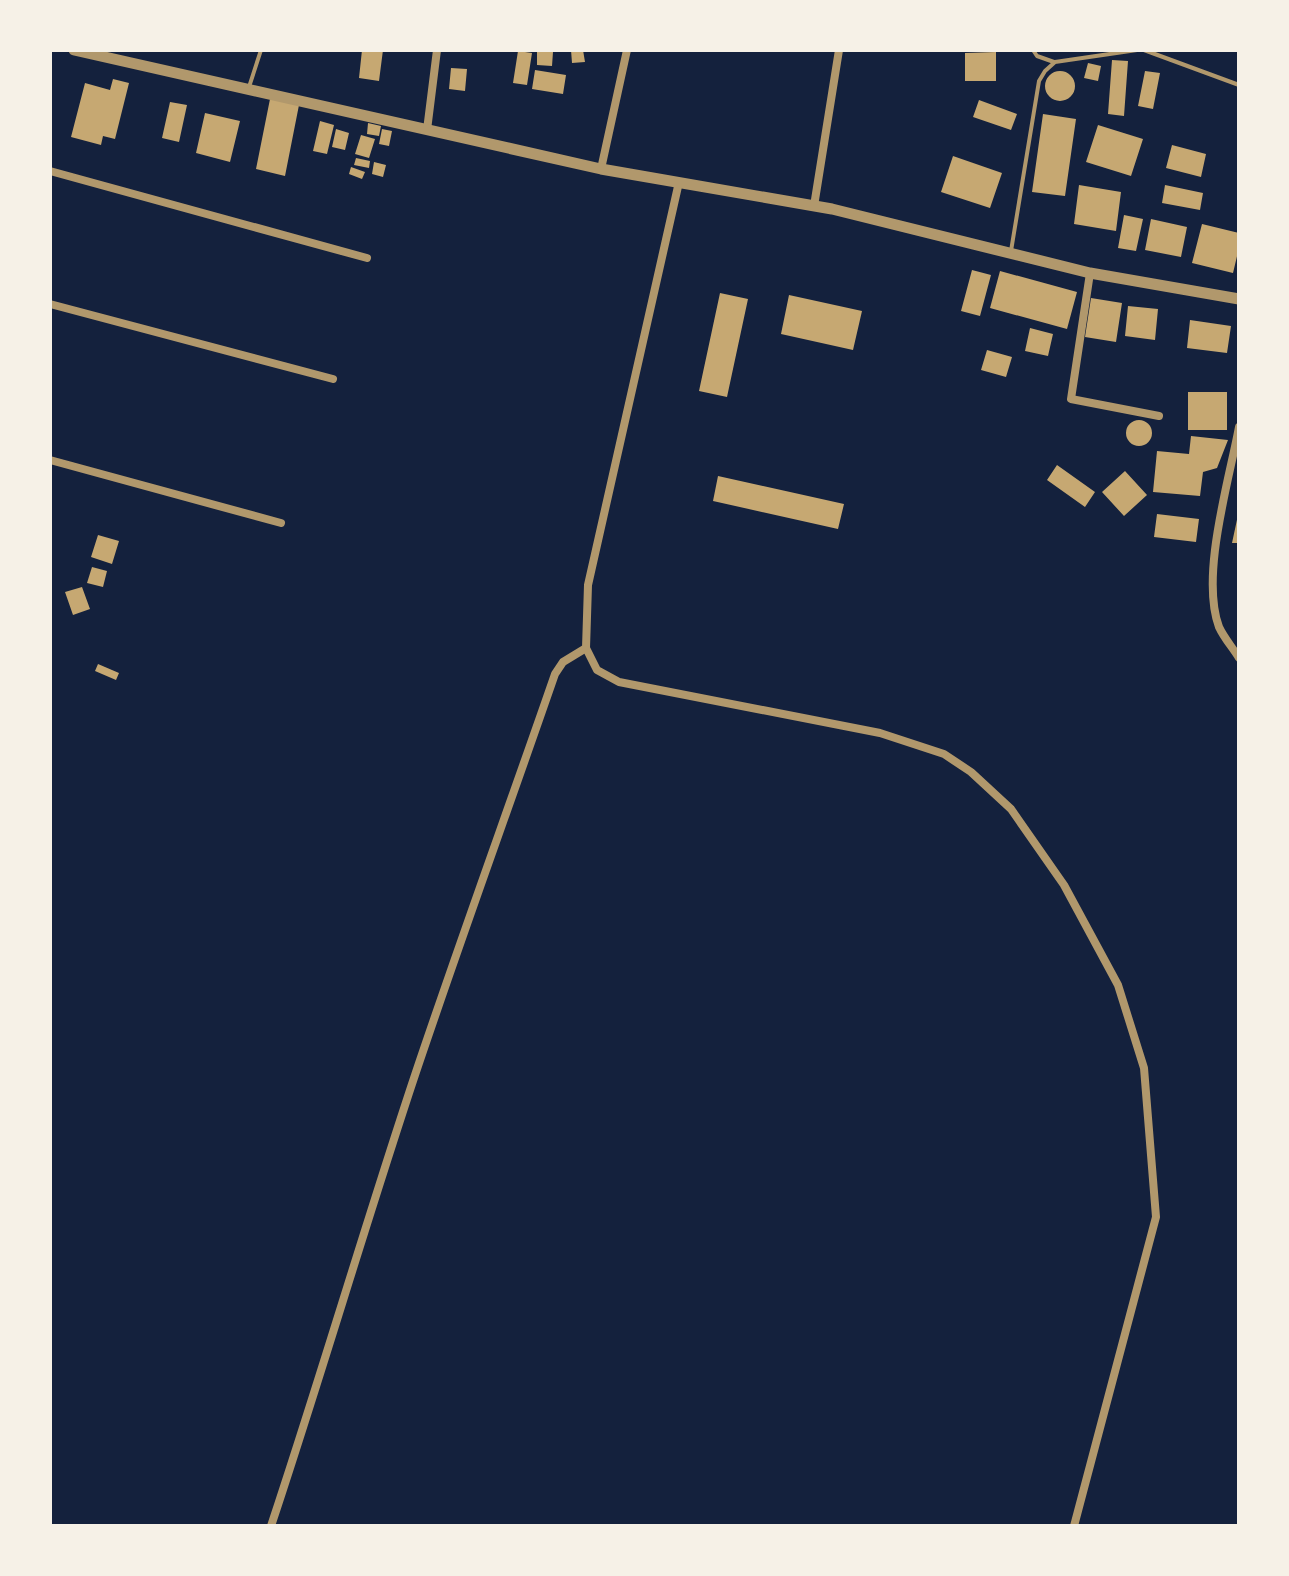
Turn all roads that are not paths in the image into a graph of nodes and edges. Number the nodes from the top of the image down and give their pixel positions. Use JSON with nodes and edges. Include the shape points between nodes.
{"nodes":[{"id":1,"x":74,"y":50,"type":"edge"},
{"id":2,"x":261,"y":50,"type":"edge"},
{"id":3,"x":437,"y":50,"type":"edge"},
{"id":4,"x":627,"y":50,"type":"edge"},
{"id":5,"x":839,"y":50,"type":"edge"},
{"id":6,"x":1033,"y":50,"type":"edge"},
{"id":7,"x":1137,"y":50,"type":"edge"},
{"id":8,"x":1144,"y":50,"type":"edge"},
{"id":9,"x":1055,"y":62,"type":"junction"},
{"id":10,"x":1239,"y":85,"type":"edge"},
{"id":11,"x":248,"y":89,"type":"junction"},
{"id":12,"x":427,"y":130,"type":"junction"},
{"id":13,"x":601,"y":169,"type":"junction"},
{"id":14,"x":50,"y":171,"type":"edge"},
{"id":15,"x":679,"y":182,"type":"junction"},
{"id":16,"x":814,"y":206,"type":"junction"},
{"id":17,"x":1010,"y":253,"type":"junction"},
{"id":18,"x":367,"y":258,"type":"dead end"},
{"id":19,"x":1090,"y":273,"type":"junction"},
{"id":20,"x":1239,"y":299,"type":"edge"},
{"id":21,"x":50,"y":304,"type":"edge"},
{"id":22,"x":333,"y":379,"type":"dead end"},
{"id":23,"x":1159,"y":416,"type":"dead end"},
{"id":24,"x":1239,"y":427,"type":"edge"},
{"id":25,"x":50,"y":460,"type":"edge"},
{"id":26,"x":281,"y":523,"type":"dead end"},
{"id":27,"x":586,"y":648,"type":"junction"},
{"id":28,"x":1239,"y":658,"type":"edge"},
{"id":29,"x":271,"y":1526,"type":"edge"},
{"id":30,"x":1074,"y":1526,"type":"edge"}],
"edges":[{"from":1,"to":11,"type":"street"},
{"from":2,"to":11,"type":"lane"},
{"from":3,"to":12,"type":"street"},
{"from":4,"to":13,"type":"street"},
{"from":5,"to":16,"type":"street"},
{"from":6,"to":9,"type":"lane"},
{"from":7,"to":9,"type":"lane"},
{"from":8,"to":10,"type":"lane"},
{"from":9,"to":17,"type":"lane","via":[[1039,81]]},
{"from":11,"to":12,"type":"street"},
{"from":12,"to":13,"type":"street"},
{"from":13,"to":15,"type":"street"},
{"from":14,"to":18,"type":"street"},
{"from":15,"to":16,"type":"street"},
{"from":15,"to":27,"type":"street","via":[[588,585]]},
{"from":16,"to":17,"type":"street"},
{"from":17,"to":19,"type":"street"},
{"from":19,"to":20,"type":"street"},
{"from":19,"to":23,"type":"street","via":[[1071,399]]},
{"from":21,"to":22,"type":"street"},
{"from":24,"to":28,"type":"street","via":[[1212,568],[1212,598],[1220,628]]},
{"from":25,"to":26,"type":"street"},
{"from":27,"to":29,"type":"street","via":[[563,662],[555,674],[416,1071]]},
{"from":27,"to":30,"type":"street","via":[[597,670],[619,682],[880,733],[944,754],[1011,809],[1064,885],[1118,985],[1144,1068],[1156,1217]]}]}
